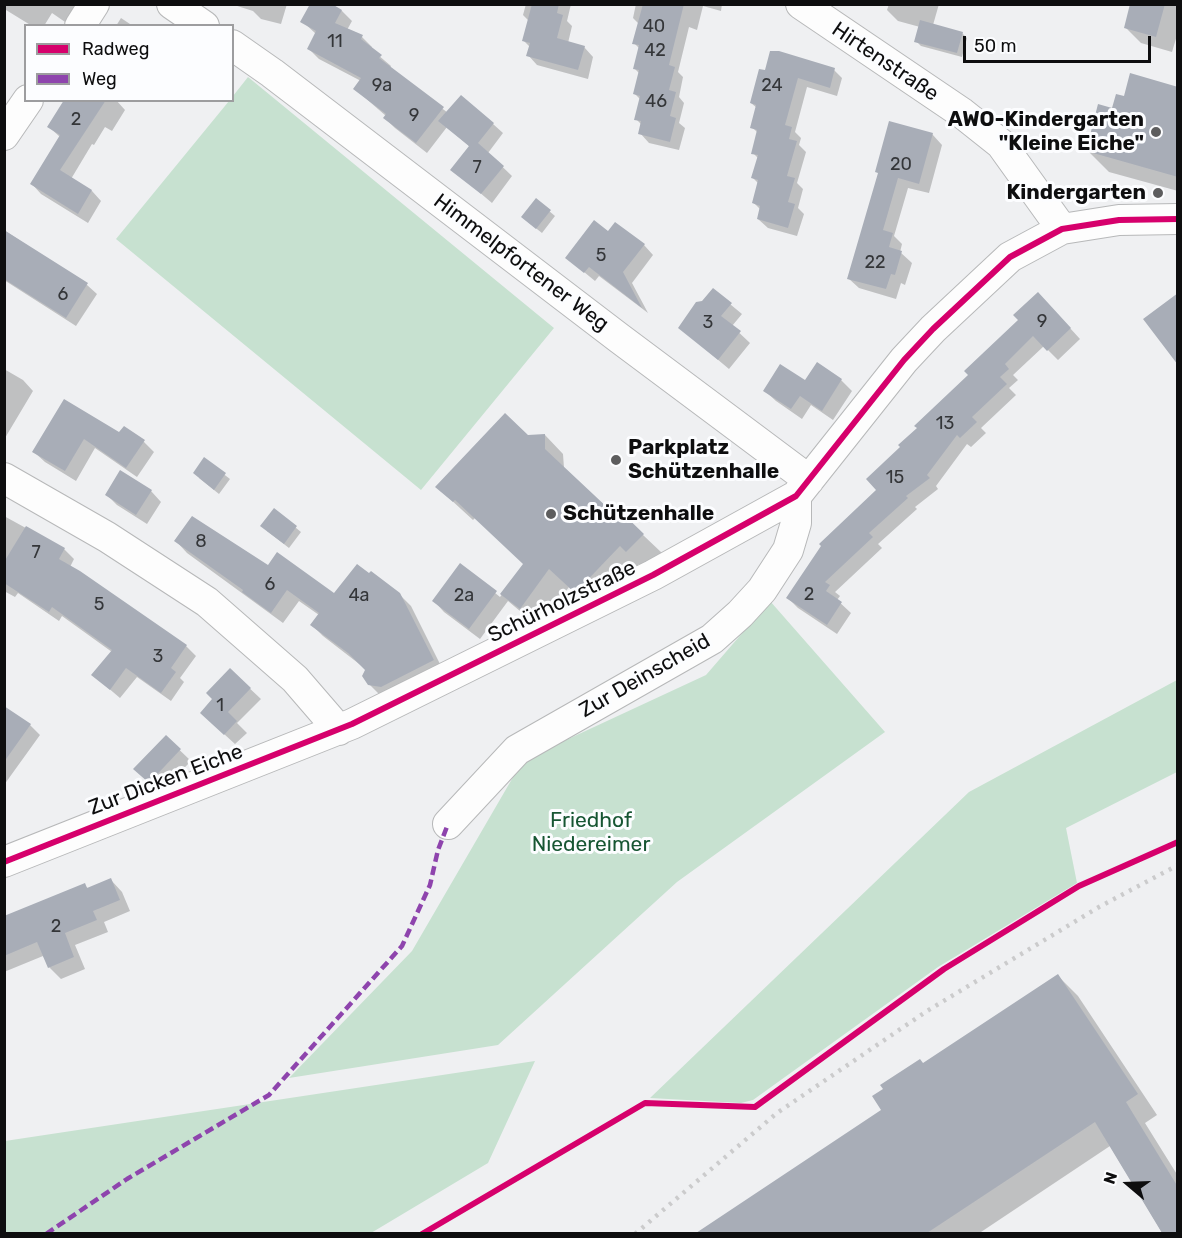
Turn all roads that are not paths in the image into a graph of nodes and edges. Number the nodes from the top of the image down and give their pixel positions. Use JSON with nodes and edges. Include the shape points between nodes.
{"nodes":[{"id":1,"x":94,"y":4,"type":"edge"},
{"id":2,"x":172,"y":4,"type":"edge"},
{"id":3,"x":801,"y":4,"type":"edge"},
{"id":4,"x":81,"y":24,"type":"edge"},
{"id":5,"x":201,"y":24,"type":"edge"},
{"id":6,"x":234,"y":46,"type":"edge"},
{"id":7,"x":27,"y":102,"type":"edge"},
{"id":8,"x":4,"y":135,"type":"edge"},
{"id":9,"x":1178,"y":219,"type":"edge"},
{"id":10,"x":1062,"y":229,"type":"junction"},
{"id":11,"x":4,"y":478,"type":"edge"},
{"id":12,"x":802,"y":488,"type":"junction"},
{"id":13,"x":339,"y":730,"type":"junction"},
{"id":14,"x":448,"y":824,"type":"dead end"},
{"id":15,"x":4,"y":862,"type":"edge"}],
"edges":[{"from":1,"to":4,"type":"street"},
{"from":2,"to":5,"type":"street"},
{"from":3,"to":10,"type":"street","name":"Hirtenstraße","via":[[962,113],[1001,144]]},
{"from":6,"to":12,"type":"street","name":"Himmelpfortener Weg","via":[[628,345]]},
{"from":7,"to":8,"type":"street"},
{"from":9,"to":10,"type":"street","via":[[1119,220]]},
{"from":10,"to":12,"type":"street","via":[[1010,257],[933,328]]},
{"from":11,"to":13,"type":"street","via":[[107,537],[207,602],[295,679]]},
{"from":12,"to":13,"type":"street","name":"Schürholzstraße","via":[[653,575]]},
{"from":12,"to":14,"type":"street","name":"Zur Deinscheid","via":[[788,550],[762,590],[740,614],[712,639],[517,750]]},
{"from":13,"to":15,"type":"street","name":"Zur Dicken Eiche"}]}
